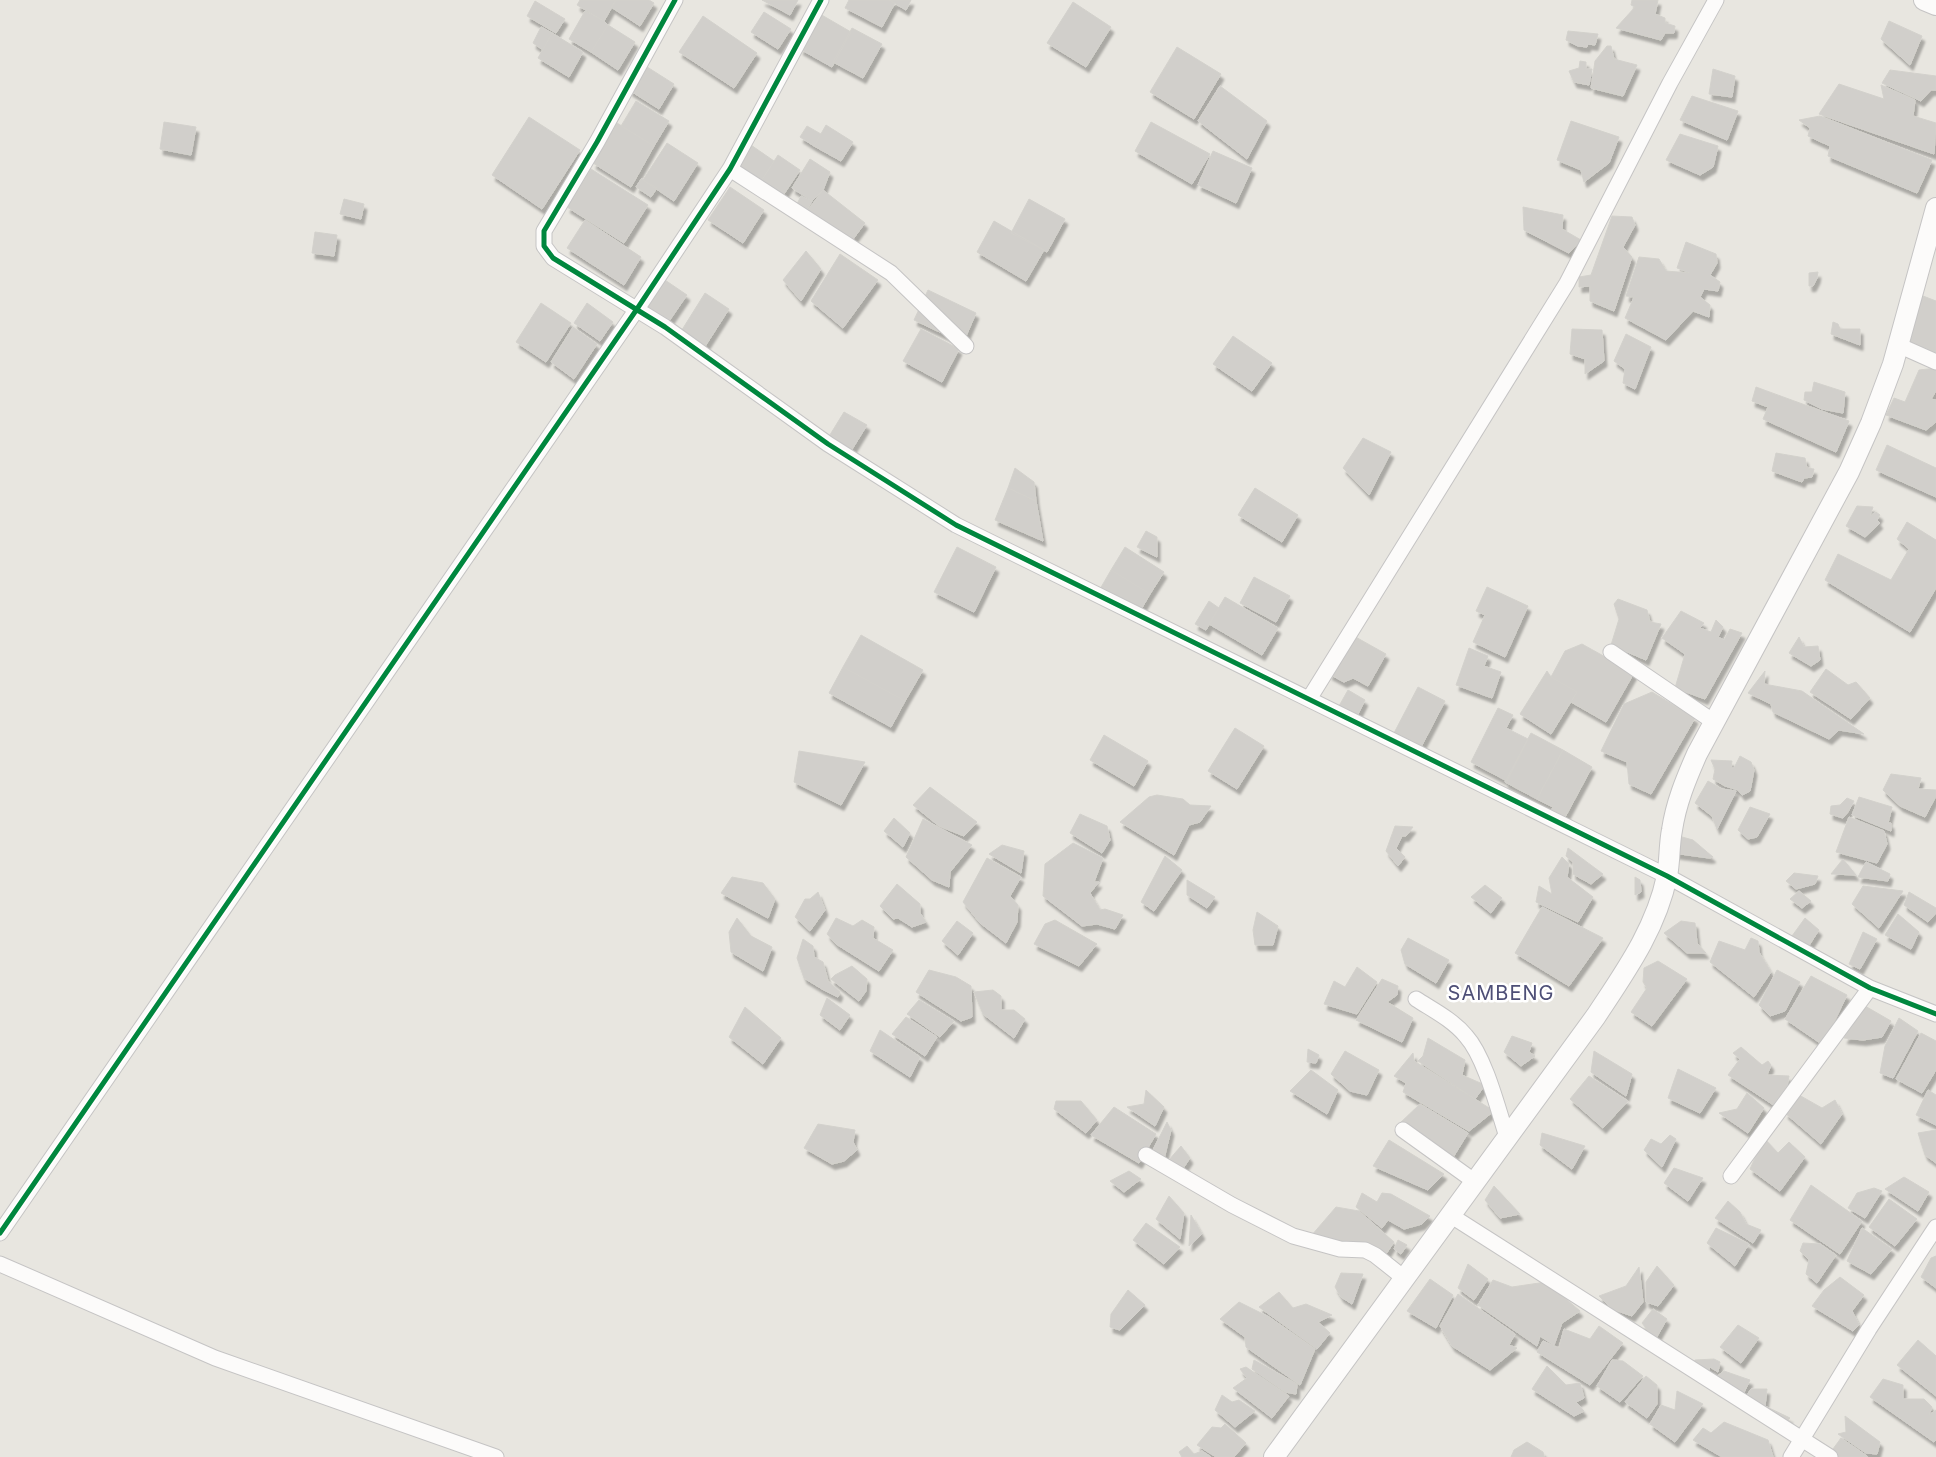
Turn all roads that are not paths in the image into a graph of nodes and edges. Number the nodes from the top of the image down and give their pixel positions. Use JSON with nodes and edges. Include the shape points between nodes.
{"nodes":[{"id":1,"x":675,"y":0,"type":"edge"},
{"id":2,"x":821,"y":0,"type":"edge"},
{"id":3,"x":1716,"y":0,"type":"edge"},
{"id":4,"x":1924,"y":0,"type":"edge"},
{"id":5,"x":1936,"y":5,"type":"edge"},
{"id":6,"x":730,"y":168,"type":"junction"},
{"id":7,"x":1936,"y":208,"type":"edge"},
{"id":8,"x":637,"y":309,"type":"junction"},
{"id":9,"x":1898,"y":345,"type":"junction"},
{"id":10,"x":966,"y":346,"type":"dead end"},
{"id":11,"x":1936,"y":362,"type":"edge"},
{"id":12,"x":1612,"y":652,"type":"dead end"},
{"id":13,"x":1309,"y":699,"type":"junction"},
{"id":14,"x":1714,"y":722,"type":"junction"},
{"id":15,"x":1667,"y":876,"type":"junction"},
{"id":16,"x":1870,"y":988,"type":"junction"},
{"id":17,"x":1416,"y":998,"type":"dead end"},
{"id":18,"x":1936,"y":1014,"type":"edge"},
{"id":19,"x":1403,"y":1130,"type":"dead end"},
{"id":20,"x":1507,"y":1137,"type":"junction"},
{"id":21,"x":1146,"y":1155,"type":"dead end"},
{"id":22,"x":1731,"y":1176,"type":"dead end"},
{"id":23,"x":1474,"y":1181,"type":"junction"},
{"id":24,"x":1450,"y":1215,"type":"junction"},
{"id":25,"x":1936,"y":1227,"type":"edge"},
{"id":26,"x":0,"y":1233,"type":"edge"},
{"id":27,"x":0,"y":1264,"type":"edge"},
{"id":28,"x":1404,"y":1278,"type":"junction"},
{"id":29,"x":1801,"y":1440,"type":"junction"},
{"id":30,"x":496,"y":1457,"type":"edge"},
{"id":31,"x":1274,"y":1457,"type":"edge"},
{"id":32,"x":1791,"y":1457,"type":"edge"},
{"id":33,"x":1830,"y":1457,"type":"edge"}],
"edges":[{"from":1,"to":8,"type":"street","via":[[544,231],[544,246],[552,258]]},
{"from":2,"to":6,"type":"street"},
{"from":3,"to":13,"type":"street","via":[[1567,283]]},
{"from":4,"to":5,"type":"street"},
{"from":6,"to":8,"type":"street"},
{"from":6,"to":10,"type":"street","via":[[891,273]]},
{"from":7,"to":9,"type":"street"},
{"from":8,"to":13,"type":"street","via":[[828,444],[956,525]]},
{"from":8,"to":26,"type":"street"},
{"from":9,"to":11,"type":"street"},
{"from":9,"to":14,"type":"street","via":[[1871,422],[1849,472]]},
{"from":12,"to":14,"type":"street"},
{"from":13,"to":15,"type":"street"},
{"from":14,"to":15,"type":"street","via":[[1679,795]]},
{"from":15,"to":16,"type":"street"},
{"from":15,"to":20,"type":"street","via":[[1642,945],[1625,973]]},
{"from":16,"to":18,"type":"street"},
{"from":16,"to":22,"type":"street"},
{"from":17,"to":20,"type":"street","via":[[1467,1036],[1484,1068]]},
{"from":19,"to":23,"type":"street"},
{"from":20,"to":23,"type":"street"},
{"from":21,"to":28,"type":"street","via":[[1292,1236],[1340,1249],[1365,1250]]},
{"from":23,"to":24,"type":"street"},
{"from":24,"to":28,"type":"street"},
{"from":24,"to":29,"type":"street"},
{"from":25,"to":29,"type":"street"},
{"from":27,"to":30,"type":"street","via":[[215,1358]]},
{"from":28,"to":31,"type":"street"},
{"from":29,"to":32,"type":"street"},
{"from":29,"to":33,"type":"street"}]}
